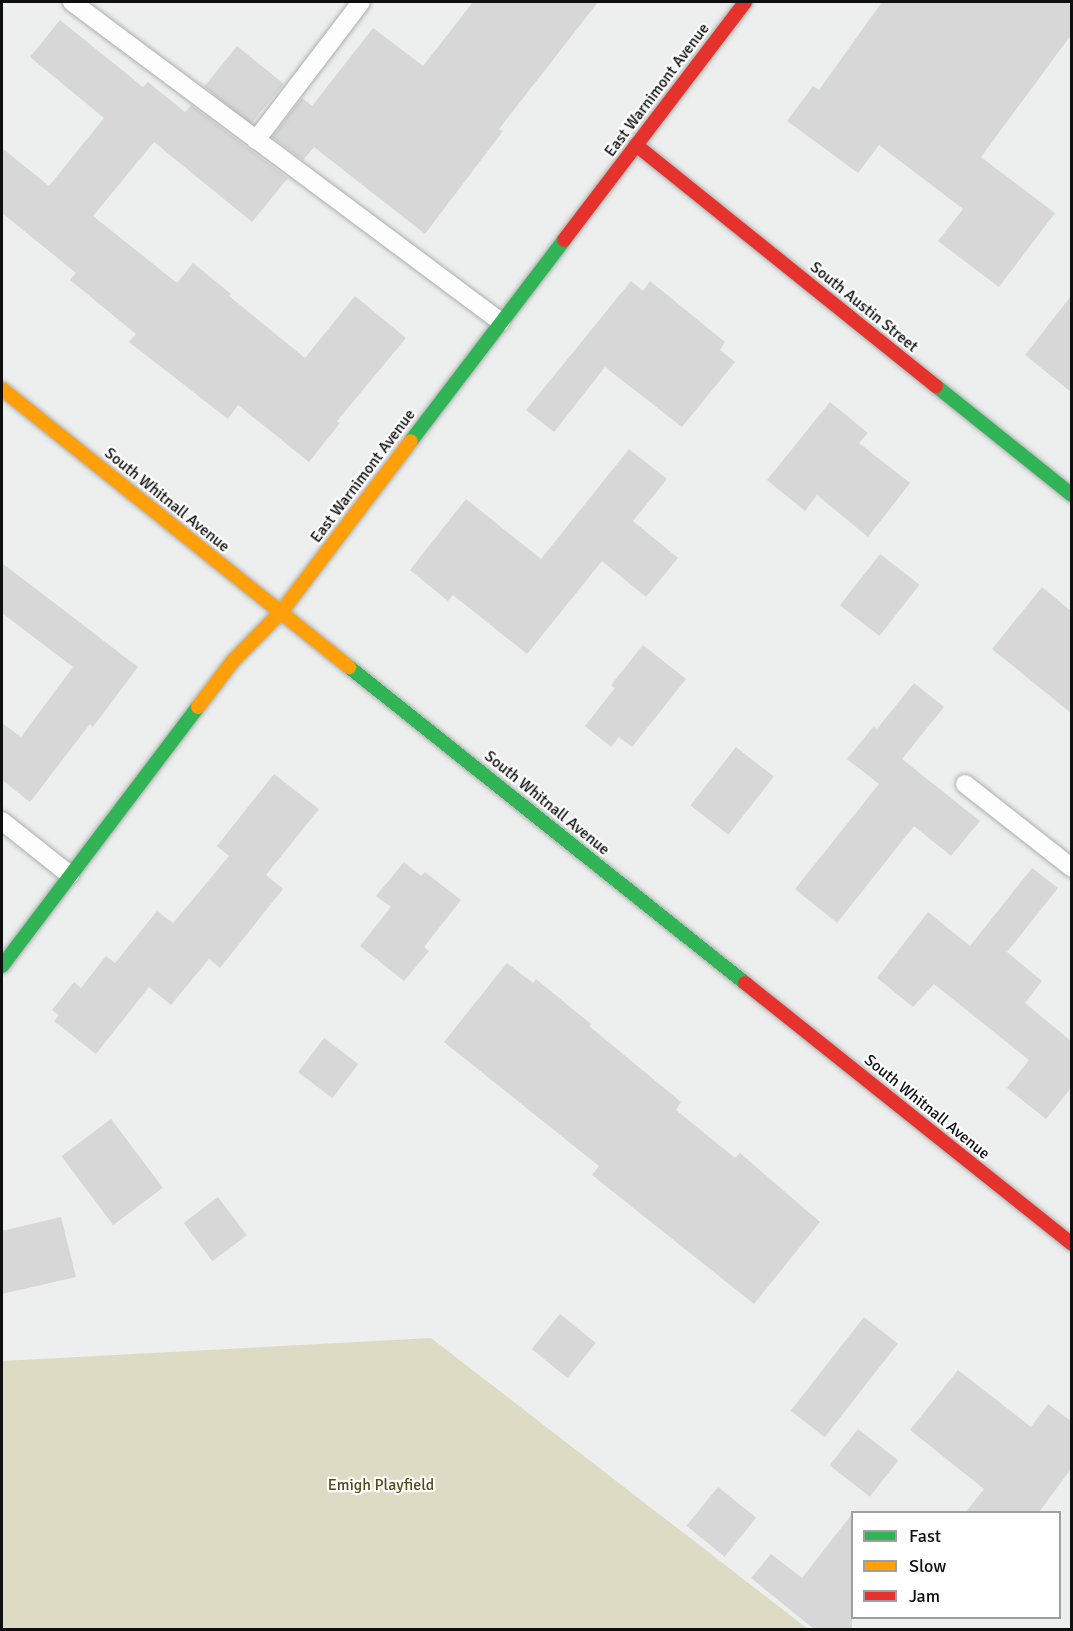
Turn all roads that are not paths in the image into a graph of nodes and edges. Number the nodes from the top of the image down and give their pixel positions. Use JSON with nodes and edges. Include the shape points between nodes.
{"nodes":[{"id":1,"x":72,"y":2,"type":"edge"},
{"id":2,"x":361,"y":2,"type":"edge"},
{"id":3,"x":745,"y":2,"type":"edge"},
{"id":4,"x":256,"y":140,"type":"junction"},
{"id":5,"x":636,"y":145,"type":"junction"},
{"id":6,"x":501,"y":322,"type":"junction"},
{"id":7,"x":2,"y":389,"type":"edge"},
{"id":8,"x":1071,"y":495,"type":"edge"},
{"id":9,"x":282,"y":611,"type":"junction"},
{"id":10,"x":965,"y":784,"type":"dead end"},
{"id":11,"x":2,"y":821,"type":"edge"},
{"id":12,"x":1071,"y":868,"type":"edge"},
{"id":13,"x":69,"y":875,"type":"junction"},
{"id":14,"x":2,"y":966,"type":"edge"},
{"id":15,"x":1071,"y":1244,"type":"edge"}],
"edges":[{"from":1,"to":4,"type":"lane"},
{"from":2,"to":4,"type":"lane"},
{"from":3,"to":5,"type":"street","name":"East Warnimont Avenue"},
{"from":4,"to":6,"type":"lane"},
{"from":5,"to":6,"type":"street","name":"East Warnimont Avenue"},
{"from":5,"to":8,"type":"street","name":"South Austin Street"},
{"from":6,"to":9,"type":"street","name":"East Warnimont Avenue"},
{"from":7,"to":9,"type":"street","name":"South Whitnall Avenue"},
{"from":9,"to":13,"type":"street","name":"East Warnimont Avenue","via":[[233,662]]},
{"from":9,"to":15,"type":"street","name":"South Whitnall Avenue"},
{"from":10,"to":12,"type":"lane"},
{"from":11,"to":13,"type":"lane"},
{"from":13,"to":14,"type":"street","name":"East Warnimont Avenue"}]}
